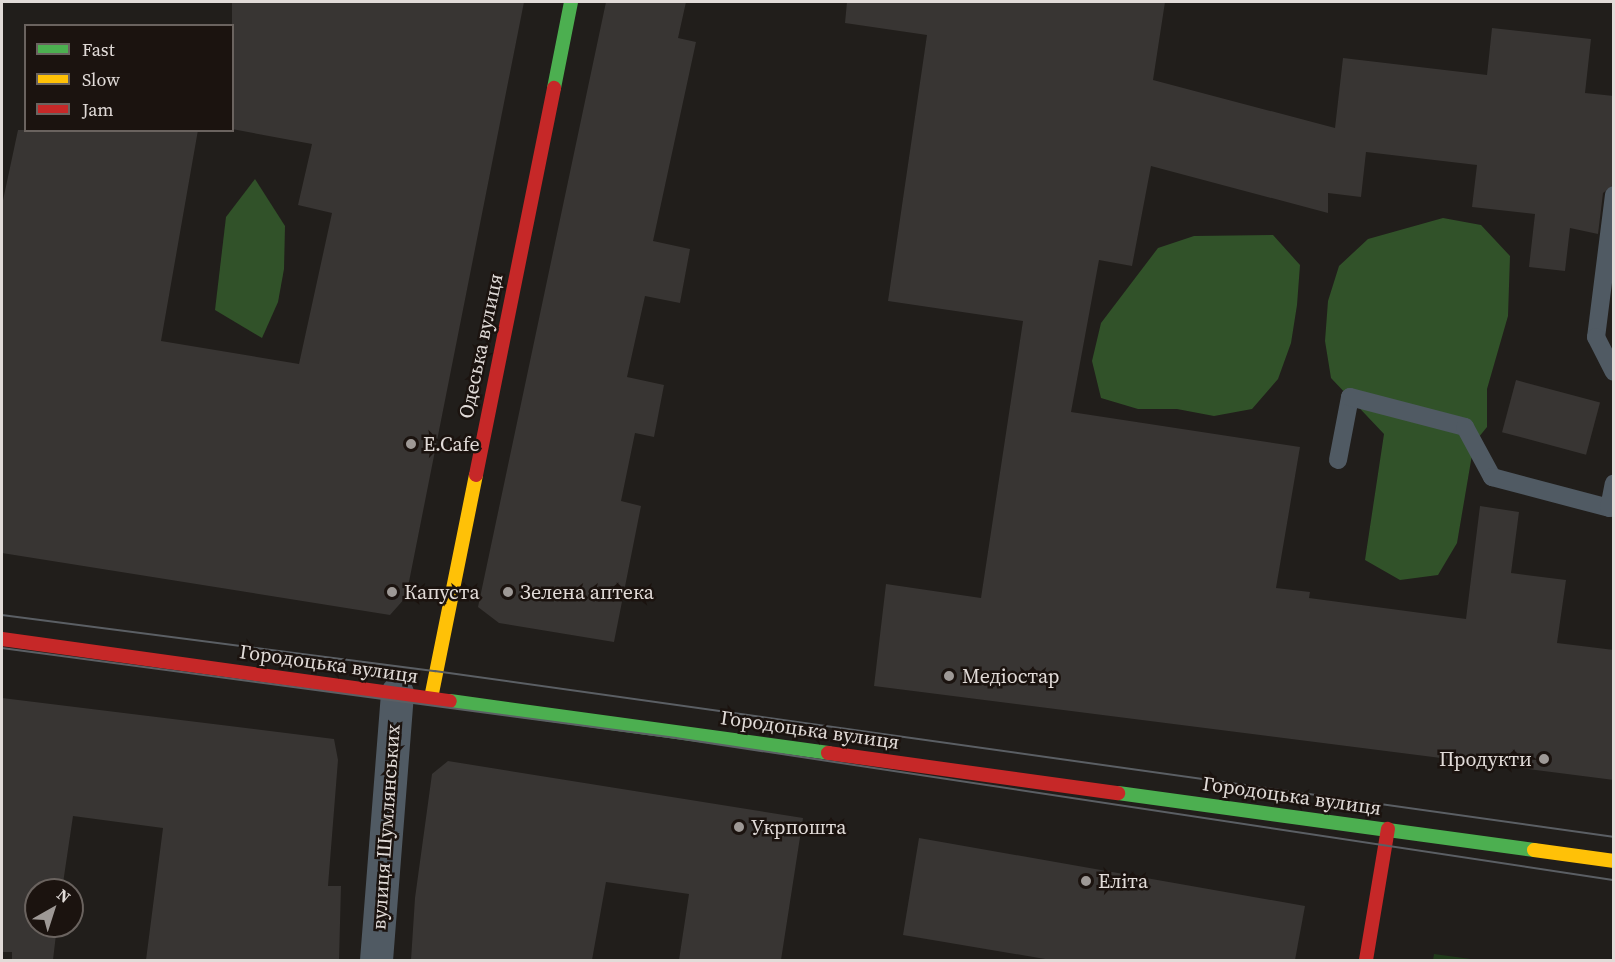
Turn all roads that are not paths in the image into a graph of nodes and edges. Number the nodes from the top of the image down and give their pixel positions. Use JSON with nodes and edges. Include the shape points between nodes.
{"nodes":[{"id":1,"x":571,"y":2,"type":"edge"},
{"id":2,"x":1614,"y":195,"type":"edge"},
{"id":3,"x":1614,"y":372,"type":"edge"},
{"id":4,"x":1338,"y":460,"type":"dead end"},
{"id":5,"x":1614,"y":483,"type":"edge"},
{"id":6,"x":2,"y":639,"type":"edge"},
{"id":7,"x":397,"y":693,"type":"junction"},
{"id":8,"x":431,"y":698,"type":"junction"},
{"id":9,"x":1388,"y":829,"type":"junction"},
{"id":10,"x":1614,"y":861,"type":"edge"},
{"id":11,"x":376,"y":960,"type":"edge"},
{"id":12,"x":1366,"y":960,"type":"edge"}],
"edges":[{"from":1,"to":8,"type":"main road","name":"Одеська вулиця"},
{"from":2,"to":3,"type":"lane","via":[[1596,338]]},
{"from":4,"to":5,"type":"lane","via":[[1350,397],[1465,427],[1492,477],[1608,508]]},
{"from":6,"to":7,"type":"main road","name":"Городоцька вулиця"},
{"from":7,"to":8,"type":"main road","name":"Городоцька вулиця"},
{"from":7,"to":11,"type":"street","name":"вулиця Шумлянських"},
{"from":8,"to":9,"type":"main road","name":"Городоцька вулиця"},
{"from":9,"to":10,"type":"main road","name":"Городоцька вулиця"},
{"from":9,"to":12,"type":"main road"}]}
